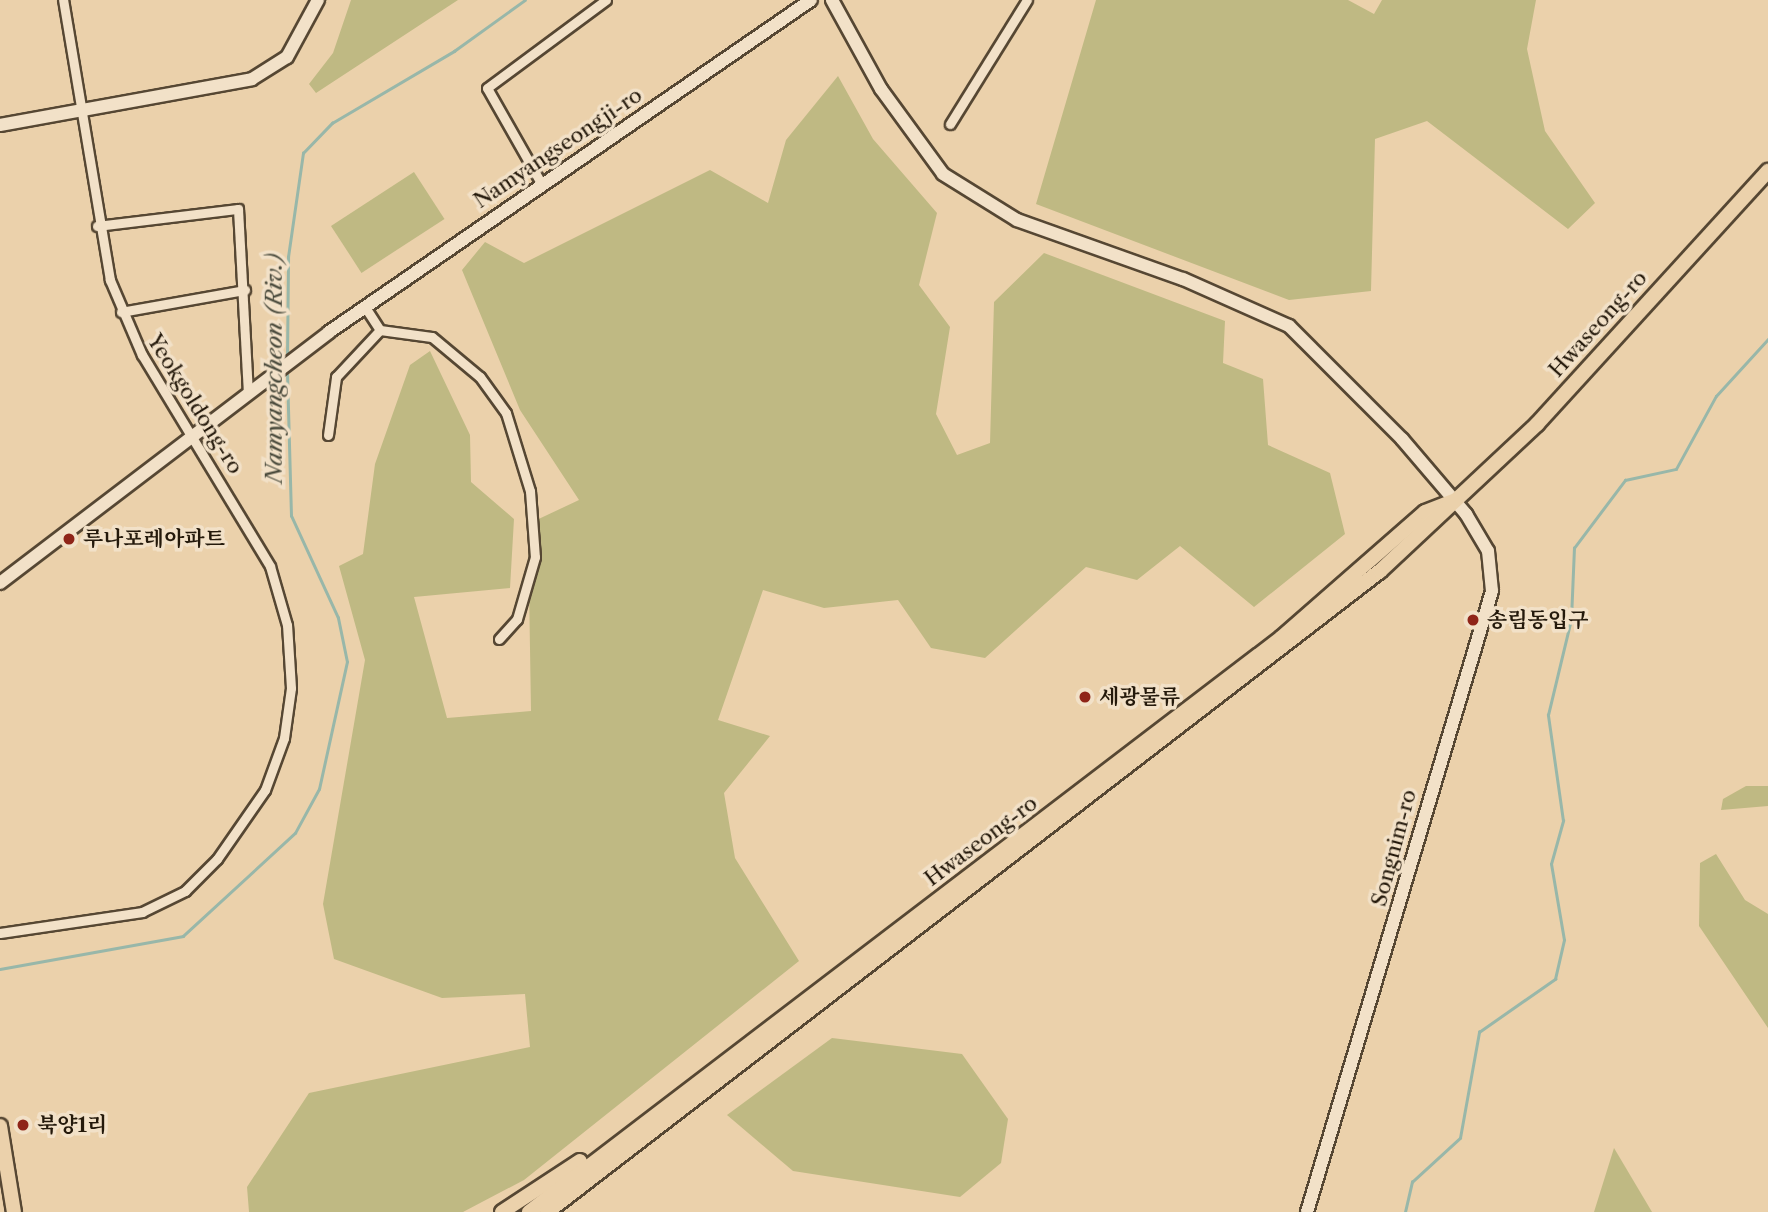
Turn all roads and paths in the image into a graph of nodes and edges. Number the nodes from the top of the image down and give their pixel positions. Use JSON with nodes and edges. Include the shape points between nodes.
{"nodes":[{"id":1,"x":63,"y":0,"type":"edge"},
{"id":2,"x":318,"y":0,"type":"edge"},
{"id":3,"x":606,"y":0,"type":"edge"},
{"id":4,"x":811,"y":0,"type":"edge"},
{"id":5,"x":832,"y":0,"type":"edge"},
{"id":6,"x":1027,"y":0,"type":"edge"},
{"id":7,"x":81,"y":113,"type":"junction"},
{"id":8,"x":950,"y":124,"type":"dead end"},
{"id":9,"x":0,"y":125,"type":"edge"},
{"id":10,"x":1768,"y":171,"type":"edge"},
{"id":11,"x":541,"y":183,"type":"junction"},
{"id":12,"x":97,"y":226,"type":"junction"},
{"id":13,"x":245,"y":290,"type":"junction"},
{"id":14,"x":365,"y":307,"type":"junction"},
{"id":15,"x":121,"y":312,"type":"junction"},
{"id":16,"x":380,"y":330,"type":"junction"},
{"id":17,"x":247,"y":393,"type":"junction"},
{"id":18,"x":328,"y":435,"type":"dead end"},
{"id":19,"x":193,"y":436,"type":"junction"},
{"id":20,"x":1454,"y":501,"type":"junction"},
{"id":21,"x":27,"y":561,"type":"junction"},
{"id":22,"x":0,"y":571,"type":"edge"},
{"id":23,"x":0,"y":583,"type":"edge"},
{"id":24,"x":499,"y":639,"type":"dead end"},
{"id":25,"x":0,"y":933,"type":"edge"},
{"id":26,"x":717,"y":1069,"type":"junction"},
{"id":27,"x":0,"y":1126,"type":"edge"},
{"id":28,"x":14,"y":1212,"type":"edge"},
{"id":29,"x":502,"y":1212,"type":"edge"},
{"id":30,"x":529,"y":1212,"type":"edge"},
{"id":31,"x":547,"y":1212,"type":"edge"},
{"id":32,"x":1307,"y":1212,"type":"edge"}],
"edges":[{"from":1,"to":7,"type":"street","name":"Yeokgoldong-ro"},
{"from":2,"to":7,"type":"main road","via":[[287,57],[252,79]]},
{"from":3,"to":11,"type":"street","via":[[486,88]]},
{"from":4,"to":11,"type":"main road","name":"Namyangseongji-ro"},
{"from":5,"to":20,"type":"main road","name":"Songnim-ro","via":[[881,89],[943,174],[1017,220],[1183,279],[1289,326],[1361,393]]},
{"from":6,"to":8,"type":"street"},
{"from":7,"to":9,"type":"main road"},
{"from":7,"to":12,"type":"street","name":"Yeokgoldong-ro"},
{"from":10,"to":20,"type":"main road","name":"Hwaseong-ro","via":[[1537,424]]},
{"from":11,"to":14,"type":"main road","name":"Namyangseongji-ro"},
{"from":12,"to":13,"type":"street","via":[[238,209]]},
{"from":12,"to":15,"type":"street","name":"Yeokgoldong-ro"},
{"from":13,"to":15,"type":"street"},
{"from":13,"to":17,"type":"street"},
{"from":14,"to":16,"type":"street"},
{"from":14,"to":17,"type":"main road","name":"Namyangseongji-ro"},
{"from":15,"to":19,"type":"street","name":"Yeokgoldong-ro"},
{"from":16,"to":18,"type":"street","via":[[336,377]]},
{"from":16,"to":24,"type":"street","via":[[432,337],[480,377],[506,413],[530,491],[535,557],[517,619]]},
{"from":17,"to":19,"type":"main road"},
{"from":19,"to":21,"type":"main road"},
{"from":19,"to":25,"type":"street","name":"Yeokgoldong-ro","via":[[263,552],[284,610],[291,688],[274,769],[239,832],[175,898],[128,915]]},
{"from":20,"to":26,"type":"main road","name":"Hwaseong-ro","via":[[1425,512],[1281,638]]},
{"from":20,"to":31,"type":"main road","name":"Hwaseong-ro","via":[[1306,632]]},
{"from":20,"to":32,"type":"main road","name":"Songnim-ro","via":[[1488,551],[1492,591]]},
{"from":21,"to":22,"type":"main road"},
{"from":21,"to":23,"type":"main road"},
{"from":26,"to":29,"type":"main road","via":[[653,1105]]},
{"from":26,"to":30,"type":"main road","name":"Hwaseong-ro"},
{"from":27,"to":28,"type":"main road"}]}
